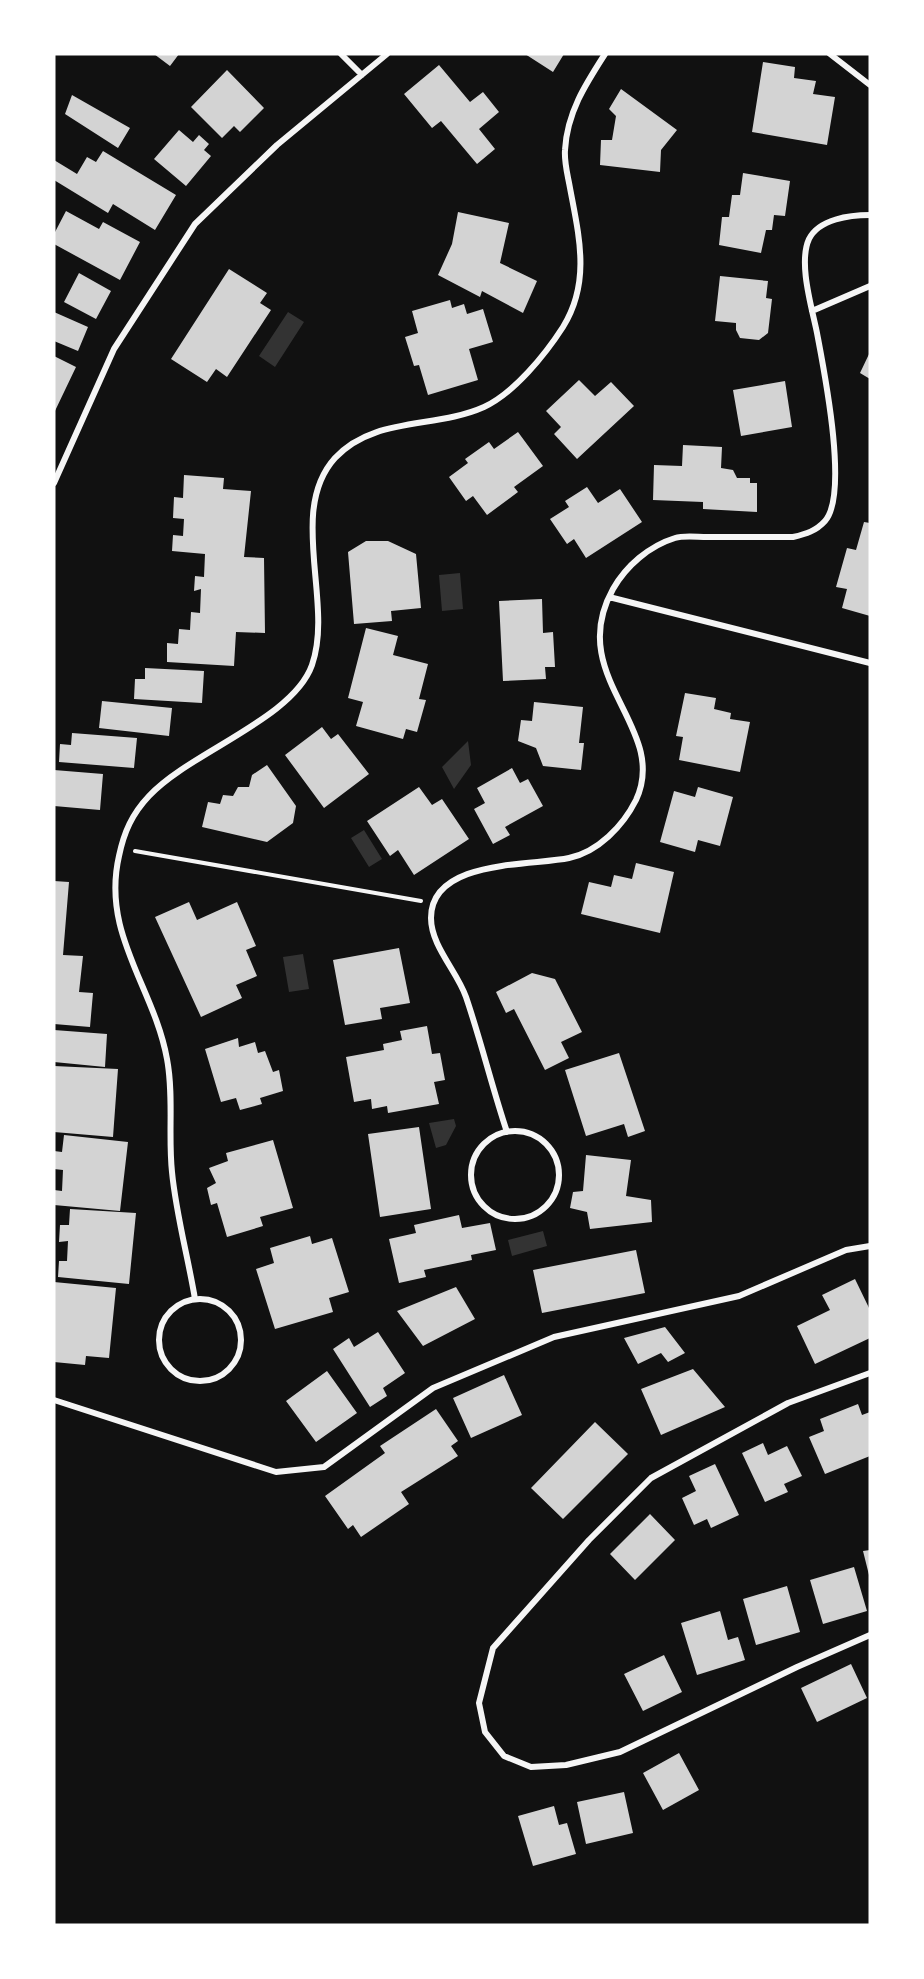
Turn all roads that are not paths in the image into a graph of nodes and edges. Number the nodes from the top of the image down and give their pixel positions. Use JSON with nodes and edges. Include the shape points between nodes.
{"nodes":[{"id":1,"x":340,"y":54,"type":"edge"},
{"id":2,"x":387,"y":54,"type":"edge"},
{"id":3,"x":605,"y":54,"type":"edge"},
{"id":4,"x":830,"y":54,"type":"edge"},
{"id":5,"x":362,"y":75,"type":"junction"},
{"id":6,"x":870,"y":85,"type":"edge"},
{"id":7,"x":870,"y":215,"type":"edge"},
{"id":8,"x":870,"y":286,"type":"edge"},
{"id":9,"x":812,"y":311,"type":"junction"},
{"id":10,"x":54,"y":483,"type":"edge"},
{"id":11,"x":609,"y":597,"type":"junction"},
{"id":12,"x":870,"y":663,"type":"edge"},
{"id":13,"x":507,"y":1132,"type":"junction"},
{"id":14,"x":870,"y":1246,"type":"edge"},
{"id":15,"x":195,"y":1299,"type":"junction"},
{"id":16,"x":870,"y":1373,"type":"edge"},
{"id":17,"x":54,"y":1400,"type":"edge"},
{"id":18,"x":870,"y":1635,"type":"edge"}],
"edges":[{"from":1,"to":5,"type":"street"},
{"from":2,"to":5,"type":"street"},
{"from":3,"to":15,"type":"street","via":[[569,118],[564,155],[582,249],[582,273],[565,324],[540,360],[486,406],[384,428],[357,441],[336,458],[321,479],[315,509],[318,636],[312,666],[296,692],[162,783],[138,808],[126,828],[114,879],[115,908],[167,1057],[172,1173]]},
{"from":4,"to":6,"type":"street"},
{"from":5,"to":10,"type":"street","via":[[277,145],[195,224],[114,349]]},
{"from":7,"to":9,"type":"street","via":[[835,219],[810,237],[806,249]]},
{"from":8,"to":9,"type":"street"},
{"from":9,"to":11,"type":"street","via":[[828,397],[837,483],[826,520],[812,532],[794,537],[677,537],[635,560]]},
{"from":11,"to":12,"type":"street"},
{"from":11,"to":13,"type":"street","via":[[598,630],[608,679],[640,747],[644,773],[636,800],[621,824],[602,843],[570,858],[532,860],[464,874],[433,903],[433,933],[465,994]]},
{"from":13,"to":13,"type":"street","via":[[484,1143],[475,1155],[472,1185],[487,1209],[516,1219],[544,1208],[554,1196],[559,1182],[558,1166],[543,1140],[529,1133]]},
{"from":14,"to":17,"type":"street","via":[[846,1250],[739,1296],[554,1337],[433,1388],[324,1467],[276,1472]]},
{"from":15,"to":15,"type":"street","via":[[170,1312],[159,1338],[164,1358],[178,1374],[205,1381],[229,1369],[241,1347],[241,1334],[230,1311],[220,1304]]},
{"from":16,"to":18,"type":"street","via":[[788,1403],[651,1478],[589,1540],[493,1648],[479,1703],[485,1732],[504,1756],[531,1767],[566,1765],[620,1752]]}]}
